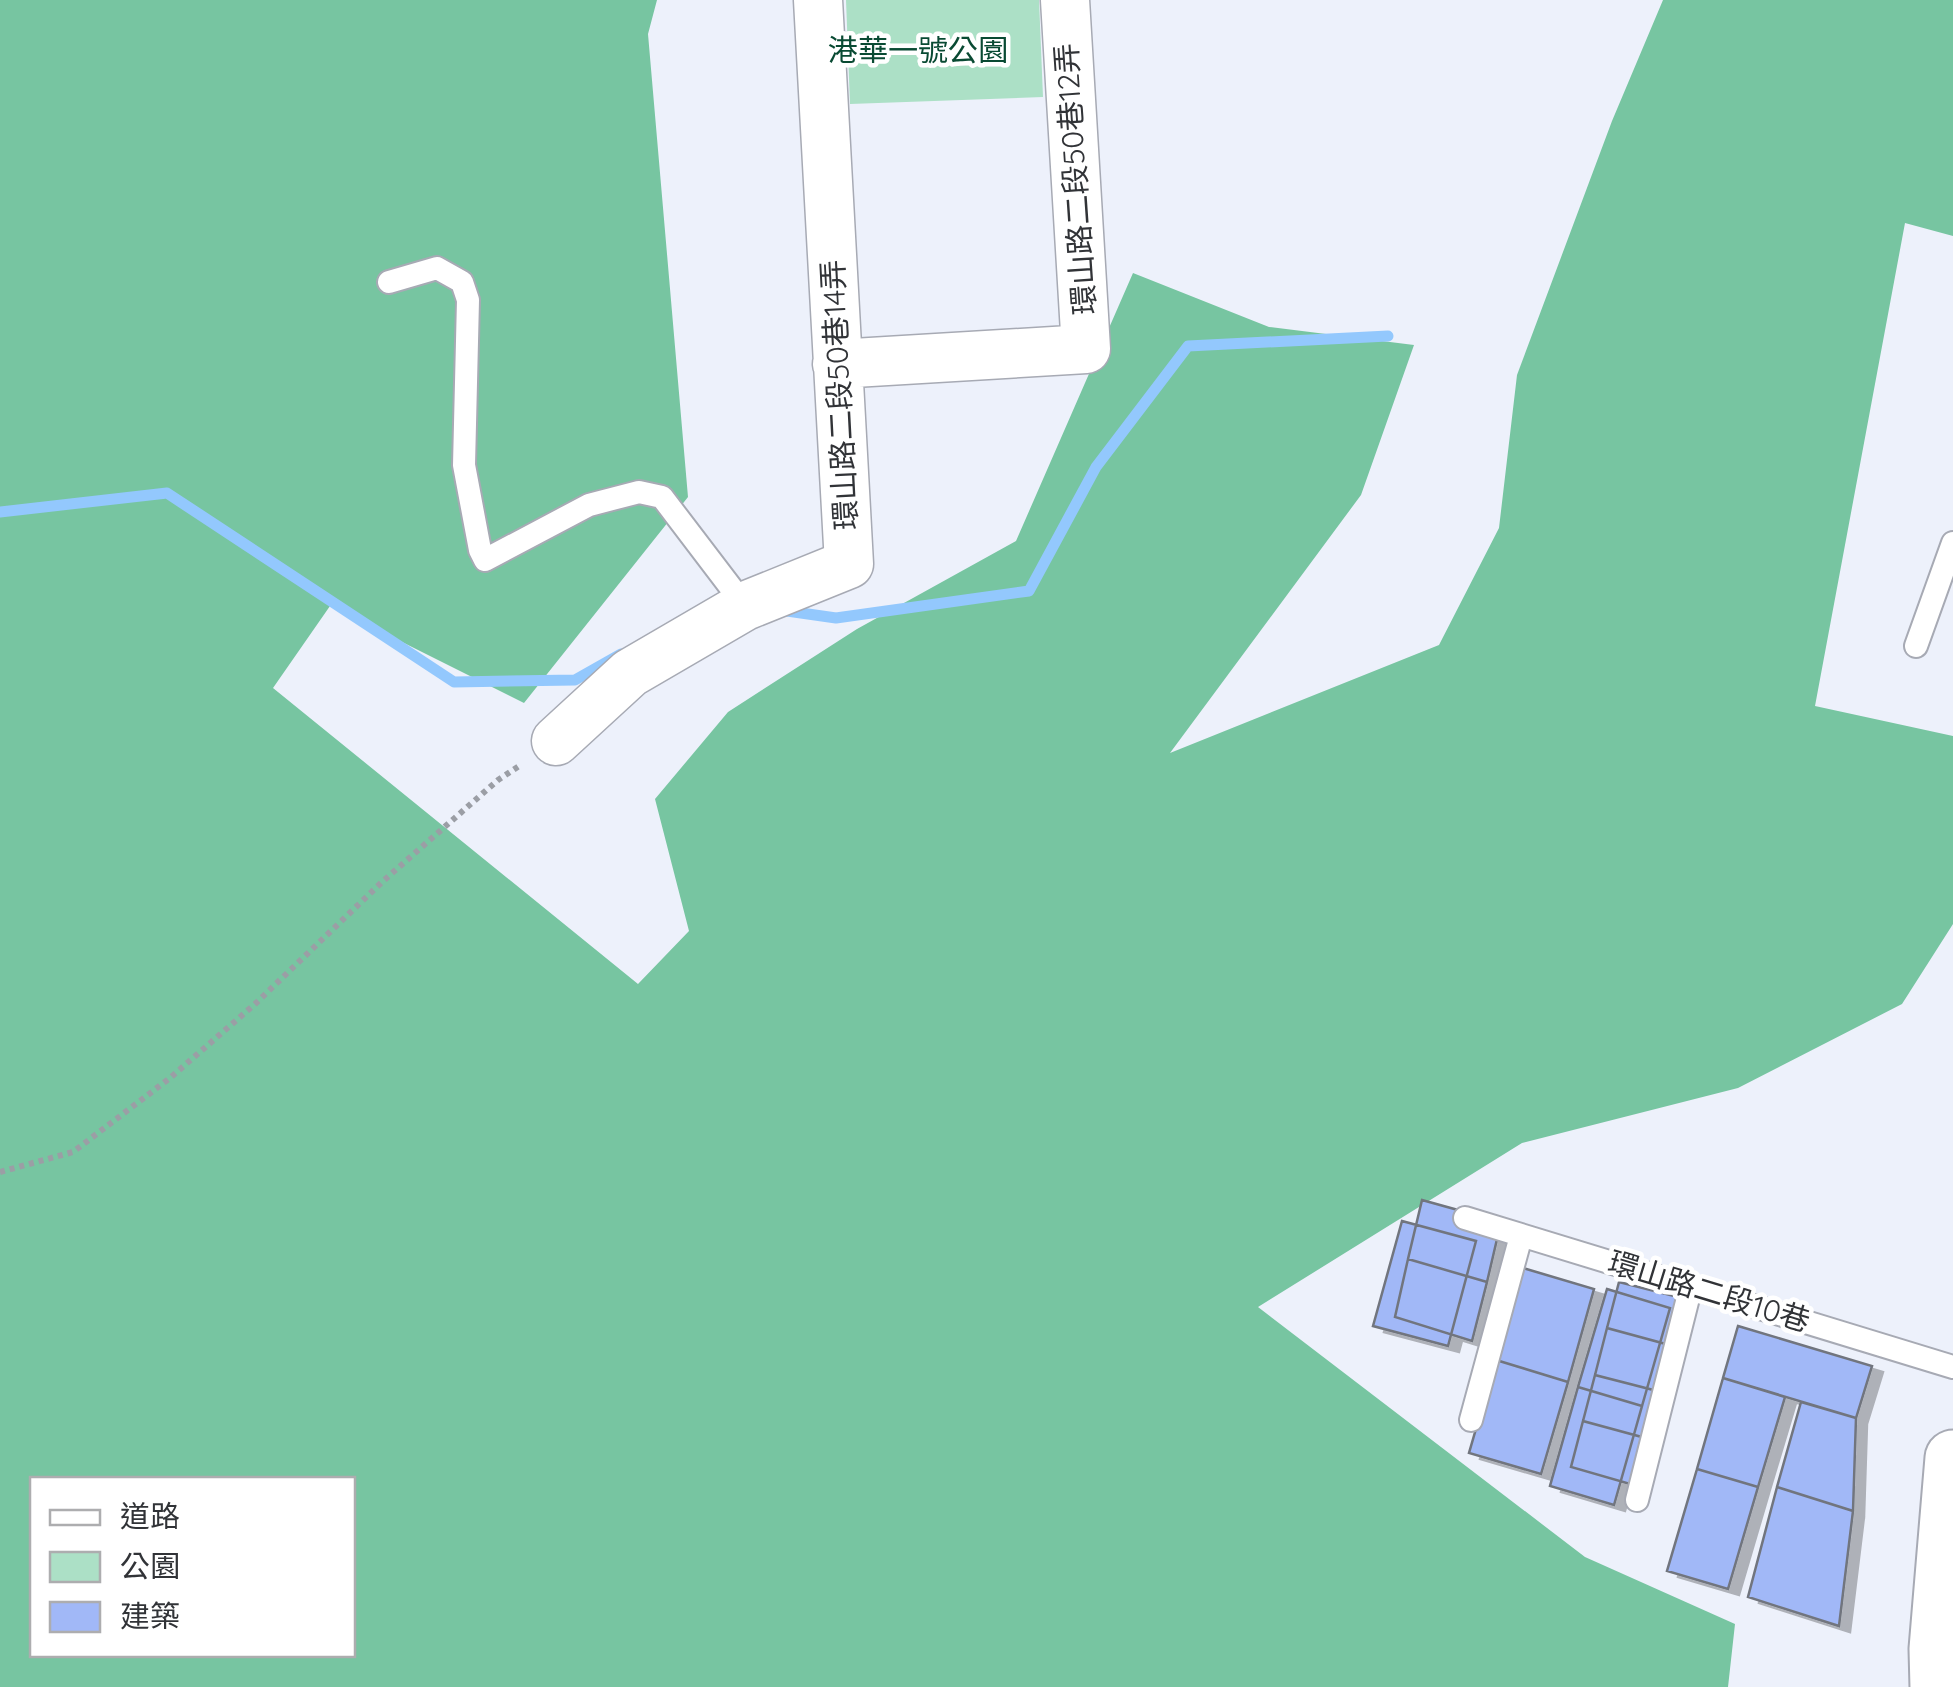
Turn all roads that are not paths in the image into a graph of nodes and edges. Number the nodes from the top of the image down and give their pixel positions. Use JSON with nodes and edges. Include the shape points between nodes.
{"nodes":[{"id":1,"x":818,"y":0,"type":"edge"},
{"id":2,"x":1064,"y":0,"type":"edge"},
{"id":3,"x":389,"y":282,"type":"dead end"},
{"id":4,"x":837,"y":364,"type":"junction"},
{"id":5,"x":1953,"y":543,"type":"edge"},
{"id":6,"x":729,"y":615,"type":"junction"},
{"id":7,"x":1916,"y":646,"type":"dead end"},
{"id":8,"x":556,"y":741,"type":"road end"},
{"id":9,"x":1464,"y":1218,"type":"dead end"},
{"id":10,"x":1521,"y":1236,"type":"junction"},
{"id":11,"x":1691,"y":1286,"type":"junction"},
{"id":12,"x":1953,"y":1367,"type":"edge"},
{"id":13,"x":1470,"y":1420,"type":"dead end"},
{"id":14,"x":1953,"y":1458,"type":"edge"},
{"id":15,"x":1637,"y":1500,"type":"dead end"},
{"id":16,"x":1937,"y":1668,"type":"edge"}],
"edges":[{"from":1,"to":4,"type":"street","name":"環山路二段50巷14弄"},
{"from":2,"to":4,"type":"street","name":"環山路二段50巷12弄","via":[[1086,349]]},
{"from":3,"to":6,"type":"lane","via":[[436,268],[462,282],[468,300],[464,465],[485,560],[588,505],[639,492],[662,497]]},
{"from":4,"to":6,"type":"street","name":"環山路二段50巷14弄","via":[[849,564]]},
{"from":5,"to":7,"type":"lane"},
{"from":6,"to":8,"type":"street","name":"環山路二段50巷14弄","via":[[630,673]]},
{"from":9,"to":10,"type":"lane","name":"環山路二段10巷"},
{"from":10,"to":11,"type":"lane","name":"環山路二段10巷"},
{"from":10,"to":13,"type":"lane"},
{"from":11,"to":12,"type":"lane","name":"環山路二段10巷"},
{"from":11,"to":15,"type":"lane"},
{"from":14,"to":16,"type":"street"}]}
